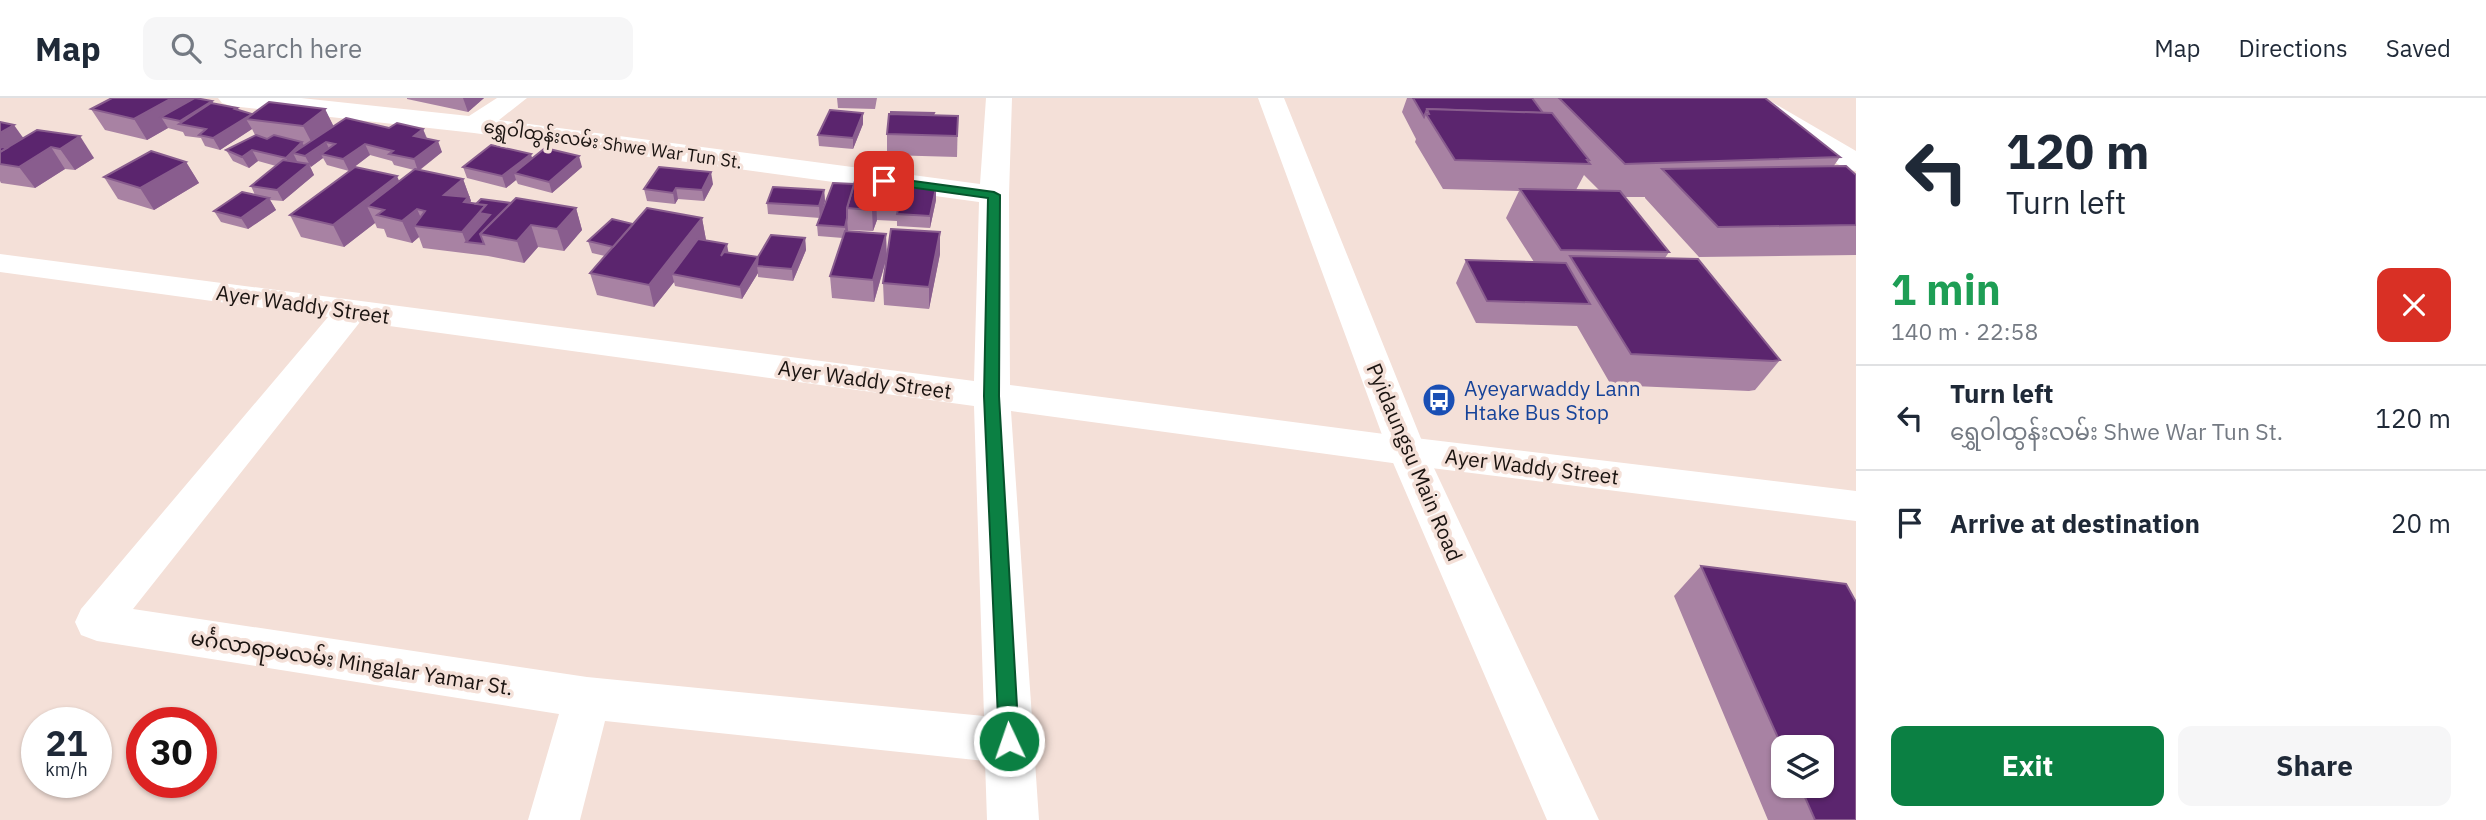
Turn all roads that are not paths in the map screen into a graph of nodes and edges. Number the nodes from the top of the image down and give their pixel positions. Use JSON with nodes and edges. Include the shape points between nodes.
{"nodes":[{"id":1,"x":239,"y":98,"type":"edge"},
{"id":2,"x":514,"y":98,"type":"edge"},
{"id":3,"x":999,"y":98,"type":"edge"},
{"id":4,"x":1272,"y":98,"type":"edge"},
{"id":5,"x":1747,"y":98,"type":"edge"},
{"id":6,"x":474,"y":125,"type":"junction"},
{"id":7,"x":1856,"y":163,"type":"edge"},
{"id":8,"x":994,"y":195,"type":"junction"},
{"id":9,"x":0,"y":263,"type":"edge"},
{"id":10,"x":352,"y":310,"type":"junction"},
{"id":11,"x":992,"y":396,"type":"junction"},
{"id":12,"x":1407,"y":451,"type":"junction"},
{"id":13,"x":1856,"y":506,"type":"edge"},
{"id":14,"x":587,"y":698,"type":"junction"},
{"id":15,"x":1009,"y":741,"type":"junction"},
{"id":16,"x":554,"y":820,"type":"edge"},
{"id":17,"x":1013,"y":820,"type":"edge"},
{"id":18,"x":1573,"y":820,"type":"edge"}],
"edges":[{"from":1,"to":6,"type":"street","name":"ရွှေဝါထွန်းလမ်း Shwe War Tun St."},
{"from":2,"to":6,"type":"street"},
{"from":3,"to":8,"type":"street"},
{"from":4,"to":12,"type":"street","name":"Pyidaungsu Main Road"},
{"from":5,"to":7,"type":"street"},
{"from":6,"to":8,"type":"street","name":"ရွှေဝါထွန်းလမ်း Shwe War Tun St."},
{"from":8,"to":11,"type":"street"},
{"from":9,"to":10,"type":"street","name":"Ayer Waddy Street"},
{"from":10,"to":11,"type":"street","name":"Ayer Waddy Street"},
{"from":10,"to":14,"type":"street","name":"မင်္ဂလာရာမလမ်း Mingalar Yamar St.","via":[[97,622]]},
{"from":11,"to":12,"type":"street","name":"Ayer Waddy Street"},
{"from":11,"to":15,"type":"street"},
{"from":12,"to":13,"type":"street","name":"Ayer Waddy Street"},
{"from":12,"to":18,"type":"street","name":"Pyidaungsu Main Road"},
{"from":14,"to":15,"type":"street","name":"မင်္ဂလာရာမလမ်း Mingalar Yamar St."},
{"from":14,"to":16,"type":"street"},
{"from":15,"to":17,"type":"street"}]}
